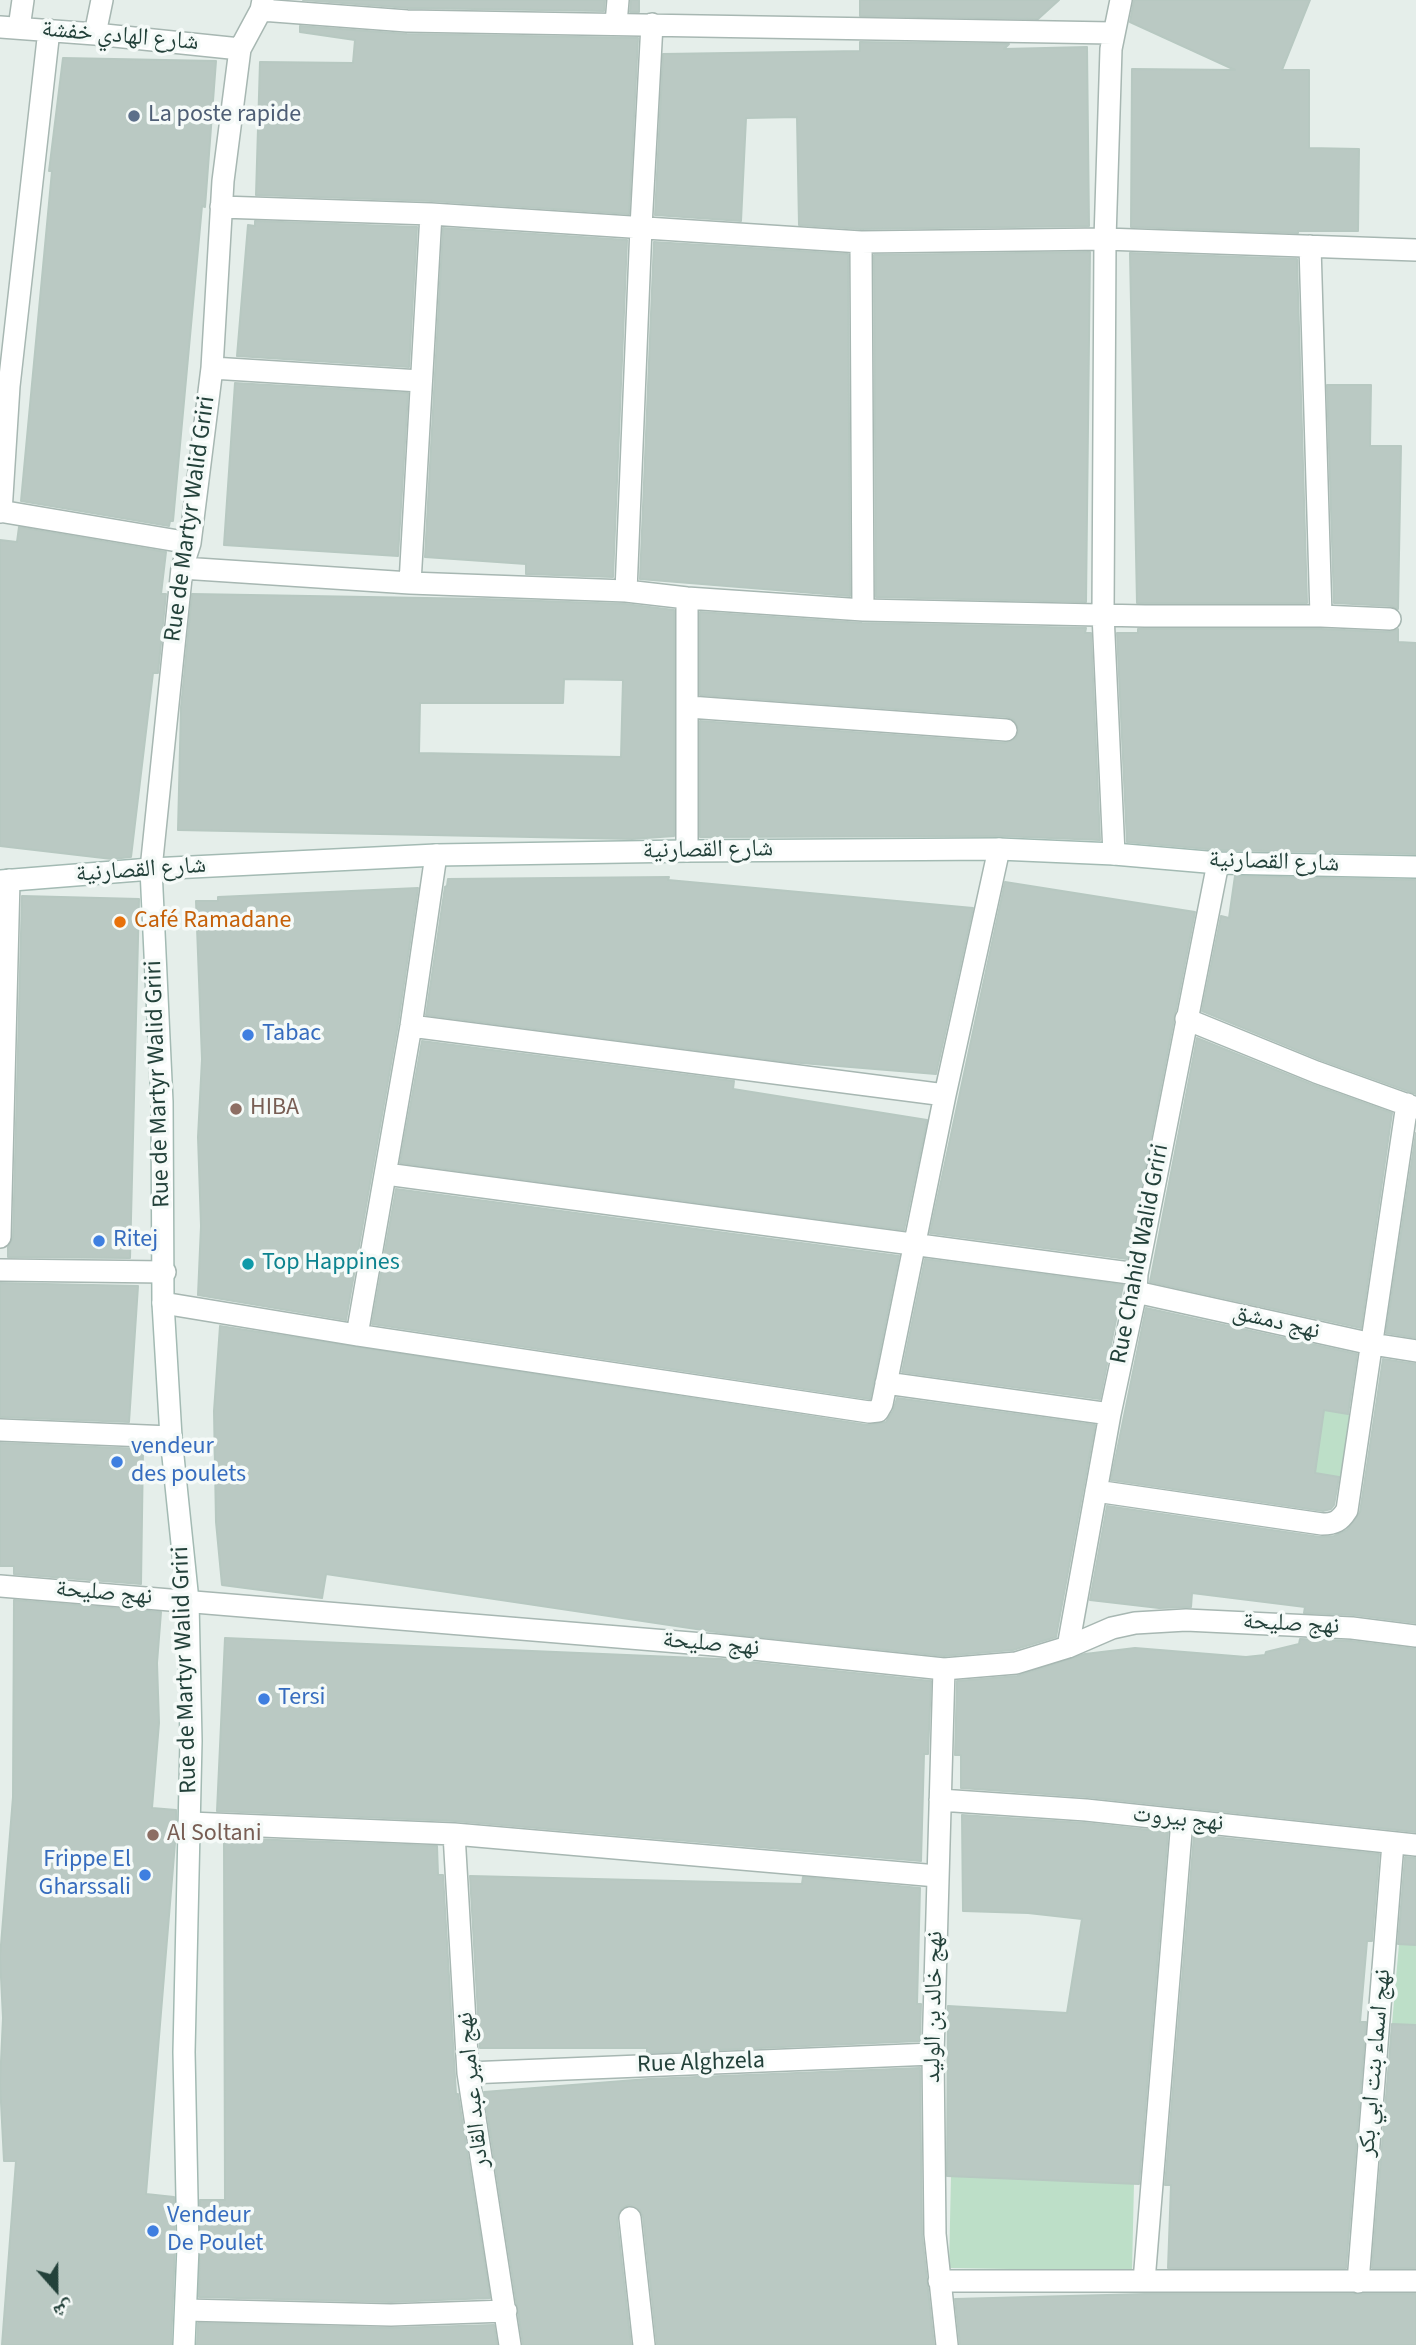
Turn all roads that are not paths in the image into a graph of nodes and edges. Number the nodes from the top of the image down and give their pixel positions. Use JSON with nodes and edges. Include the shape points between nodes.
{"nodes":[{"id":1,"x":23,"y":0,"type":"edge"},
{"id":2,"x":102,"y":0,"type":"edge"},
{"id":3,"x":618,"y":0,"type":"edge"},
{"id":4,"x":1121,"y":0,"type":"edge"},
{"id":5,"x":262,"y":5,"type":"edge"},
{"id":6,"x":616,"y":24,"type":"junction"},
{"id":7,"x":652,"y":24,"type":"junction"},
{"id":8,"x":10,"y":27,"type":"edge"},
{"id":9,"x":49,"y":30,"type":"junction"},
{"id":10,"x":1112,"y":33,"type":"junction"},
{"id":11,"x":94,"y":34,"type":"junction"},
{"id":12,"x":240,"y":49,"type":"junction"},
{"id":13,"x":221,"y":207,"type":"junction"},
{"id":14,"x":431,"y":214,"type":"junction"},
{"id":15,"x":641,"y":228,"type":"junction"},
{"id":16,"x":1105,"y":239,"type":"junction"},
{"id":17,"x":861,"y":242,"type":"junction"},
{"id":18,"x":1310,"y":246,"type":"junction"},
{"id":19,"x":1416,"y":250,"type":"edge"},
{"id":20,"x":212,"y":368,"type":"junction"},
{"id":21,"x":420,"y":381,"type":"junction"},
{"id":22,"x":4,"y":386,"type":"edge"},
{"id":23,"x":0,"y":511,"type":"edge"},
{"id":24,"x":190,"y":543,"type":"junction"},
{"id":25,"x":181,"y":568,"type":"junction"},
{"id":26,"x":410,"y":583,"type":"junction"},
{"id":27,"x":626,"y":591,"type":"junction"},
{"id":28,"x":687,"y":598,"type":"junction"},
{"id":29,"x":863,"y":610,"type":"junction"},
{"id":30,"x":1103,"y":614,"type":"junction"},
{"id":31,"x":1321,"y":615,"type":"junction"},
{"id":32,"x":1390,"y":619,"type":"dead end"},
{"id":33,"x":689,"y":707,"type":"junction"},
{"id":34,"x":1006,"y":730,"type":"dead end"},
{"id":35,"x":999,"y":849,"type":"junction"},
{"id":36,"x":687,"y":851,"type":"junction"},
{"id":37,"x":1114,"y":854,"type":"junction"},
{"id":38,"x":436,"y":855,"type":"junction"},
{"id":39,"x":1218,"y":863,"type":"junction"},
{"id":40,"x":1416,"y":867,"type":"edge"},
{"id":41,"x":151,"y":869,"type":"junction"},
{"id":42,"x":5,"y":880,"type":"edge"},
{"id":43,"x":1186,"y":1019,"type":"junction"},
{"id":44,"x":411,"y":1026,"type":"junction"},
{"id":45,"x":945,"y":1095,"type":"junction"},
{"id":46,"x":1412,"y":1106,"type":"edge"},
{"id":47,"x":386,"y":1174,"type":"junction"},
{"id":48,"x":0,"y":1237,"type":"edge"},
{"id":49,"x":914,"y":1245,"type":"junction"},
{"id":50,"x":0,"y":1270,"type":"edge"},
{"id":51,"x":164,"y":1272,"type":"junction"},
{"id":52,"x":1137,"y":1283,"type":"junction"},
{"id":53,"x":163,"y":1303,"type":"junction"},
{"id":54,"x":357,"y":1335,"type":"junction"},
{"id":55,"x":1371,"y":1344,"type":"junction"},
{"id":56,"x":1416,"y":1350,"type":"edge"},
{"id":57,"x":886,"y":1383,"type":"junction"},
{"id":58,"x":1110,"y":1414,"type":"junction"},
{"id":59,"x":0,"y":1430,"type":"edge"},
{"id":60,"x":170,"y":1437,"type":"junction"},
{"id":61,"x":1096,"y":1491,"type":"junction"},
{"id":62,"x":0,"y":1586,"type":"edge"},
{"id":63,"x":188,"y":1601,"type":"junction"},
{"id":64,"x":1416,"y":1636,"type":"edge"},
{"id":65,"x":1068,"y":1647,"type":"junction"},
{"id":66,"x":944,"y":1669,"type":"junction"},
{"id":67,"x":940,"y":1800,"type":"junction"},
{"id":68,"x":1182,"y":1820,"type":"junction"},
{"id":69,"x":190,"y":1823,"type":"junction"},
{"id":70,"x":454,"y":1834,"type":"junction"},
{"id":71,"x":1393,"y":1843,"type":"junction"},
{"id":72,"x":1416,"y":1845,"type":"edge"},
{"id":73,"x":937,"y":1876,"type":"junction"},
{"id":74,"x":933,"y":2054,"type":"junction"},
{"id":75,"x":468,"y":2073,"type":"junction"},
{"id":76,"x":630,"y":2218,"type":"dead end"},
{"id":77,"x":939,"y":2281,"type":"junction"},
{"id":78,"x":1144,"y":2281,"type":"junction"},
{"id":79,"x":1416,"y":2281,"type":"edge"},
{"id":80,"x":1358,"y":2282,"type":"junction"},
{"id":81,"x":186,"y":2310,"type":"junction"},
{"id":82,"x":506,"y":2311,"type":"junction"},
{"id":83,"x":184,"y":2345,"type":"edge"},
{"id":84,"x":510,"y":2345,"type":"edge"},
{"id":85,"x":644,"y":2345,"type":"edge"},
{"id":86,"x":947,"y":2345,"type":"edge"}],
"edges":[{"from":1,"to":8,"type":"street"},
{"from":2,"to":11,"type":"street"},
{"from":3,"to":6,"type":"street"},
{"from":4,"to":10,"type":"street"},
{"from":5,"to":6,"type":"street","via":[[407,21]]},
{"from":5,"to":12,"type":"street","name":"Rue de Martyr Walid Griri"},
{"from":6,"to":7,"type":"street"},
{"from":7,"to":10,"type":"street"},
{"from":7,"to":15,"type":"street"},
{"from":8,"to":9,"type":"street","name":"شارع الهادي خفشة"},
{"from":9,"to":11,"type":"street","name":"شارع الهادي خفشة"},
{"from":9,"to":22,"type":"street"},
{"from":10,"to":16,"type":"street"},
{"from":11,"to":12,"type":"street","name":"شارع الهادي خفشة"},
{"from":12,"to":13,"type":"street","name":"Rue de Martyr Walid Griri"},
{"from":13,"to":14,"type":"street"},
{"from":13,"to":20,"type":"street","name":"Rue de Martyr Walid Griri"},
{"from":14,"to":15,"type":"street"},
{"from":14,"to":21,"type":"street"},
{"from":15,"to":17,"type":"street"},
{"from":15,"to":27,"type":"street"},
{"from":16,"to":17,"type":"street"},
{"from":16,"to":18,"type":"street"},
{"from":16,"to":30,"type":"street"},
{"from":17,"to":29,"type":"street"},
{"from":18,"to":19,"type":"street"},
{"from":18,"to":31,"type":"street"},
{"from":20,"to":21,"type":"street"},
{"from":20,"to":24,"type":"street","name":"Rue de Martyr Walid Griri"},
{"from":21,"to":26,"type":"street"},
{"from":22,"to":23,"type":"street"},
{"from":23,"to":24,"type":"street"},
{"from":24,"to":25,"type":"street","name":"Rue de Martyr Walid Griri"},
{"from":25,"to":26,"type":"street"},
{"from":25,"to":41,"type":"street","name":"Rue de Martyr Walid Griri"},
{"from":26,"to":27,"type":"street"},
{"from":27,"to":28,"type":"street"},
{"from":28,"to":29,"type":"street"},
{"from":28,"to":33,"type":"street"},
{"from":29,"to":30,"type":"street"},
{"from":30,"to":31,"type":"street"},
{"from":30,"to":37,"type":"street"},
{"from":31,"to":32,"type":"street"},
{"from":33,"to":34,"type":"street"},
{"from":33,"to":36,"type":"street"},
{"from":35,"to":36,"type":"street","name":"شارع القصارنية"},
{"from":35,"to":37,"type":"street","name":"شارع القصارنية"},
{"from":35,"to":45,"type":"street"},
{"from":36,"to":38,"type":"street","name":"شارع القصارنية"},
{"from":37,"to":39,"type":"street","name":"شارع القصارنية"},
{"from":38,"to":41,"type":"street","name":"شارع القصارنية"},
{"from":38,"to":44,"type":"street"},
{"from":39,"to":40,"type":"street","name":"شارع القصارنية"},
{"from":39,"to":43,"type":"street","name":"Rue Chahid Walid Griri"},
{"from":41,"to":42,"type":"street","name":"شارع القصارنية"},
{"from":41,"to":51,"type":"street","name":"Rue de Martyr Walid Griri"},
{"from":42,"to":48,"type":"street"},
{"from":43,"to":46,"type":"street"},
{"from":43,"to":52,"type":"street","name":"Rue Chahid Walid Griri"},
{"from":44,"to":45,"type":"street"},
{"from":44,"to":47,"type":"street"},
{"from":45,"to":49,"type":"street"},
{"from":46,"to":55,"type":"street"},
{"from":47,"to":49,"type":"street","name":"نهج دمشق"},
{"from":47,"to":54,"type":"street"},
{"from":49,"to":52,"type":"street","name":"نهج دمشق"},
{"from":49,"to":57,"type":"street"},
{"from":50,"to":51,"type":"street"},
{"from":51,"to":53,"type":"street","name":"Rue de Martyr Walid Griri"},
{"from":52,"to":55,"type":"street","name":"نهج دمشق"},
{"from":52,"to":58,"type":"street","name":"Rue Chahid Walid Griri"},
{"from":53,"to":54,"type":"street"},
{"from":53,"to":60,"type":"street","name":"Rue de Martyr Walid Griri"},
{"from":54,"to":57,"type":"street","via":[[869,1412],[878,1411],[883,1404]]},
{"from":55,"to":56,"type":"street","name":"نهج دمشق"},
{"from":55,"to":61,"type":"street","via":[[1347,1510],[1333,1524]]},
{"from":57,"to":58,"type":"street"},
{"from":58,"to":61,"type":"street","name":"Rue Chahid Walid Griri"},
{"from":59,"to":60,"type":"street"},
{"from":60,"to":63,"type":"street","name":"Rue de Martyr Walid Griri"},
{"from":61,"to":65,"type":"street","name":"Rue Chahid Walid Griri"},
{"from":62,"to":63,"type":"street","name":"نهج صليحة"},
{"from":63,"to":66,"type":"street","name":"نهج صليحة"},
{"from":63,"to":69,"type":"street","name":"Rue de Martyr Walid Griri"},
{"from":64,"to":65,"type":"street","name":"نهج صليحة","via":[[1352,1628],[1186,1620],[1112,1628]]},
{"from":65,"to":66,"type":"street","name":"نهج صليحة","via":[[1016,1663]]},
{"from":66,"to":67,"type":"street","name":"نهج خالد بن الوليد"},
{"from":67,"to":68,"type":"street","name":"نهج بيروت"},
{"from":67,"to":73,"type":"street","name":"نهج خالد بن الوليد"},
{"from":68,"to":71,"type":"street","name":"نهج بيروت"},
{"from":68,"to":78,"type":"street"},
{"from":69,"to":70,"type":"street"},
{"from":69,"to":81,"type":"street","name":"Rue de Martyr Walid Griri","via":[[184,2052]]},
{"from":70,"to":73,"type":"street"},
{"from":70,"to":75,"type":"street","name":"نهج امير عبد القادر"},
{"from":71,"to":72,"type":"street","name":"نهج بيروت"},
{"from":71,"to":80,"type":"street","name":"نهج اسماء بنت ابي بكر"},
{"from":73,"to":74,"type":"street","name":"نهج خالد بن الوليد"},
{"from":74,"to":75,"type":"street","name":"Rue Alghzela"},
{"from":74,"to":77,"type":"street","name":"نهج خالد بن الوليد"},
{"from":75,"to":82,"type":"street","name":"نهج امير عبد القادر"},
{"from":76,"to":85,"type":"street"},
{"from":77,"to":78,"type":"street"},
{"from":77,"to":86,"type":"street","name":"نهج خالد بن الوليد"},
{"from":78,"to":80,"type":"street"},
{"from":79,"to":80,"type":"street"},
{"from":81,"to":82,"type":"street","via":[[391,2315]]},
{"from":81,"to":83,"type":"street","name":"Rue de Martyr Walid Griri"},
{"from":82,"to":84,"type":"street","name":"نهج امير عبد القادر"}]}
